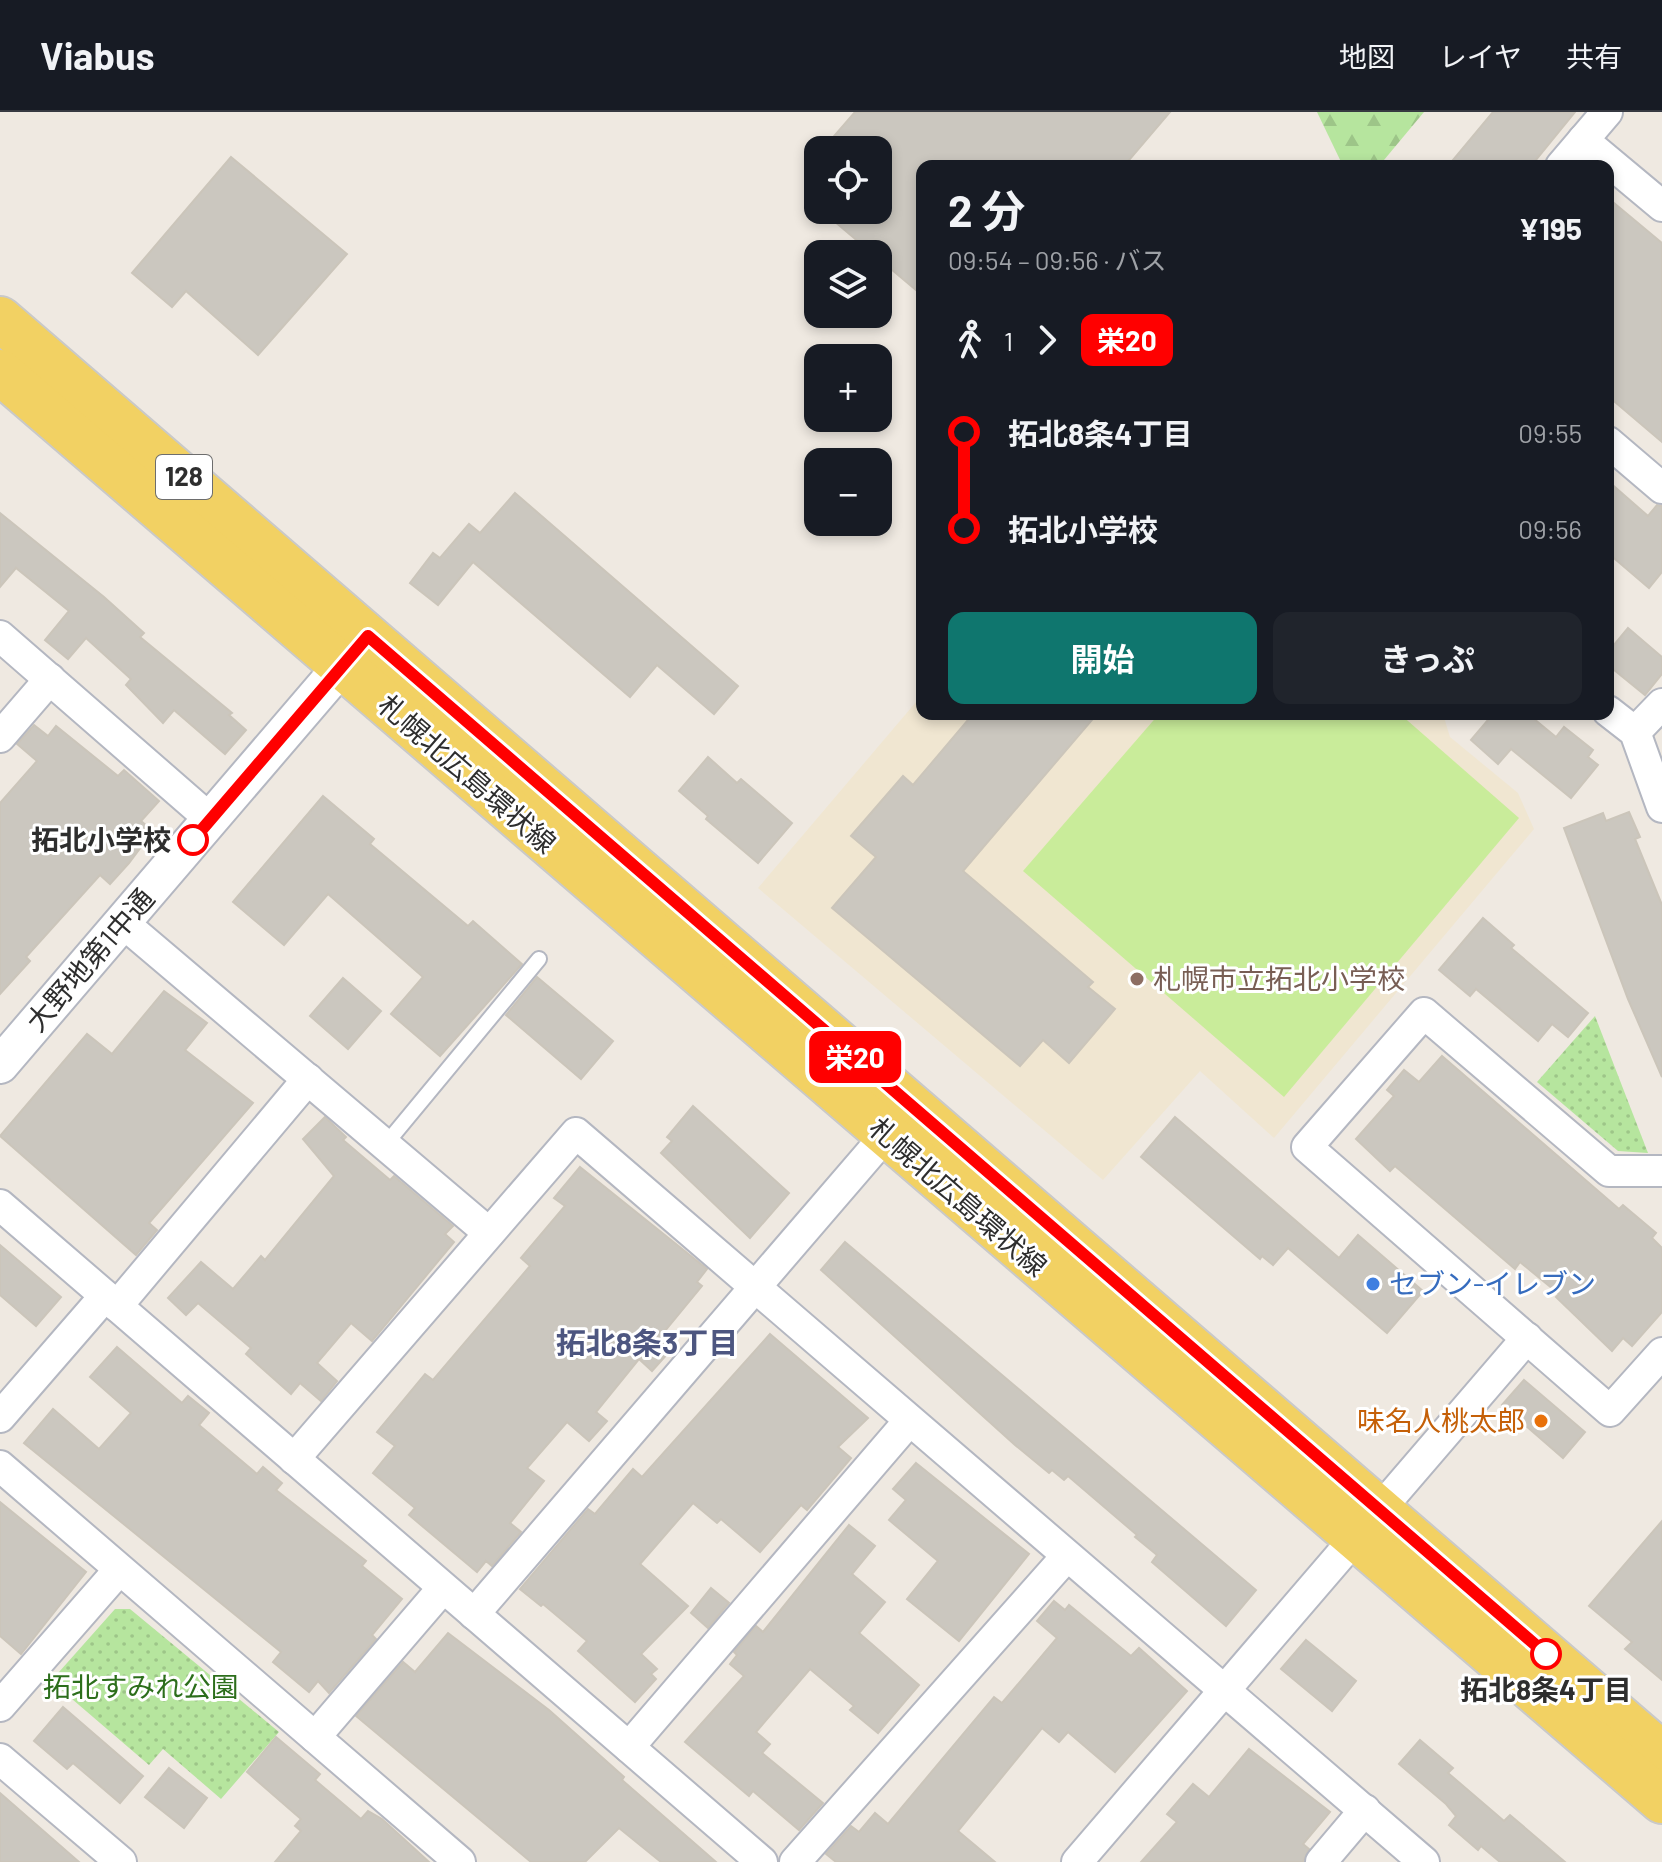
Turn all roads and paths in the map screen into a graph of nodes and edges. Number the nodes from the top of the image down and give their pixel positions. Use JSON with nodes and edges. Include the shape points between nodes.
{"nodes":[{"id":1,"x":1607,"y":112,"type":"edge"},
{"id":2,"x":1583,"y":140,"type":"junction"},
{"id":3,"x":1566,"y":160,"type":"edge"},
{"id":4,"x":1607,"y":160,"type":"edge"},
{"id":5,"x":1614,"y":166,"type":"edge"},
{"id":6,"x":1662,"y":206,"type":"edge"},
{"id":7,"x":0,"y":319,"type":"edge"},
{"id":8,"x":0,"y":372,"type":"edge"},
{"id":9,"x":1614,"y":447,"type":"edge"},
{"id":10,"x":1662,"y":488,"type":"edge"},
{"id":11,"x":0,"y":636,"type":"edge"},
{"id":12,"x":355,"y":651,"type":"junction"},
{"id":13,"x":50,"y":679,"type":"junction"},
{"id":14,"x":1662,"y":704,"type":"edge"},
{"id":15,"x":1614,"y":716,"type":"edge"},
{"id":16,"x":1635,"y":732,"type":"junction"},
{"id":17,"x":0,"y":737,"type":"edge"},
{"id":18,"x":1662,"y":807,"type":"edge"},
{"id":19,"x":210,"y":819,"type":"junction"},
{"id":20,"x":122,"y":922,"type":"junction"},
{"id":21,"x":539,"y":959,"type":"dead end"},
{"id":22,"x":0,"y":1065,"type":"edge"},
{"id":23,"x":308,"y":1079,"type":"junction"},
{"id":24,"x":886,"y":1135,"type":"junction"},
{"id":25,"x":385,"y":1145,"type":"junction"},
{"id":26,"x":1662,"y":1171,"type":"edge"},
{"id":27,"x":0,"y":1205,"type":"edge"},
{"id":28,"x":489,"y":1233,"type":"junction"},
{"id":29,"x":754,"y":1288,"type":"junction"},
{"id":30,"x":111,"y":1301,"type":"junction"},
{"id":31,"x":1527,"y":1338,"type":"junction"},
{"id":32,"x":1662,"y":1353,"type":"edge"},
{"id":33,"x":0,"y":1417,"type":"edge"},
{"id":34,"x":909,"y":1421,"type":"junction"},
{"id":35,"x":294,"y":1459,"type":"junction"},
{"id":36,"x":0,"y":1466,"type":"edge"},
{"id":37,"x":1366,"y":1523,"type":"junction"},
{"id":38,"x":1066,"y":1557,"type":"junction"},
{"id":39,"x":119,"y":1570,"type":"junction"},
{"id":40,"x":443,"y":1588,"type":"junction"},
{"id":41,"x":474,"y":1614,"type":"junction"},
{"id":42,"x":1226,"y":1691,"type":"junction"},
{"id":43,"x":0,"y":1706,"type":"edge"},
{"id":44,"x":315,"y":1737,"type":"junction"},
{"id":45,"x":629,"y":1747,"type":"junction"},
{"id":46,"x":1662,"y":1754,"type":"edge"},
{"id":47,"x":0,"y":1759,"type":"edge"},
{"id":48,"x":1662,"y":1801,"type":"edge"},
{"id":49,"x":1365,"y":1810,"type":"junction"},
{"id":50,"x":121,"y":1862,"type":"edge"},
{"id":51,"x":460,"y":1862,"type":"edge"},
{"id":52,"x":762,"y":1862,"type":"edge"},
{"id":53,"x":795,"y":1862,"type":"edge"},
{"id":54,"x":1077,"y":1862,"type":"edge"},
{"id":55,"x":1321,"y":1862,"type":"edge"},
{"id":56,"x":1424,"y":1862,"type":"edge"}],
"edges":[{"from":1,"to":2,"type":"street"},
{"from":2,"to":3,"type":"street"},
{"from":2,"to":4,"type":"street"},
{"from":5,"to":6,"type":"street"},
{"from":7,"to":12,"type":"main road","name":"札幌北広島環状線","number":"128"},
{"from":8,"to":12,"type":"main road","name":"札幌北広島環状線","number":"128"},
{"from":9,"to":10,"type":"street"},
{"from":11,"to":13,"type":"street"},
{"from":12,"to":19,"type":"street","name":"大野地第1中通"},
{"from":12,"to":24,"type":"main road","name":"札幌北広島環状線","number":"128"},
{"from":12,"to":37,"type":"main road","name":"札幌北広島環状線","number":"128"},
{"from":13,"to":17,"type":"street"},
{"from":13,"to":19,"type":"street"},
{"from":14,"to":16,"type":"street"},
{"from":15,"to":16,"type":"street"},
{"from":16,"to":18,"type":"street"},
{"from":19,"to":20,"type":"street","name":"大野地第1中通"},
{"from":20,"to":22,"type":"street","name":"大野地第1中通"},
{"from":20,"to":23,"type":"street"},
{"from":21,"to":25,"type":"lane"},
{"from":23,"to":25,"type":"street"},
{"from":23,"to":30,"type":"street"},
{"from":24,"to":29,"type":"street"},
{"from":24,"to":37,"type":"main road","name":"札幌北広島環状線","number":"128"},
{"from":25,"to":28,"type":"street"},
{"from":26,"to":31,"type":"street","via":[[1609,1171],[1424,1013],[1307,1147]]},
{"from":27,"to":30,"type":"street"},
{"from":28,"to":29,"type":"street","via":[[576,1133]]},
{"from":28,"to":35,"type":"street"},
{"from":29,"to":34,"type":"street"},
{"from":29,"to":41,"type":"street"},
{"from":30,"to":33,"type":"street"},
{"from":30,"to":35,"type":"street"},
{"from":31,"to":32,"type":"street","via":[[1610,1411]]},
{"from":31,"to":37,"type":"street"},
{"from":34,"to":38,"type":"street"},
{"from":34,"to":45,"type":"street"},
{"from":35,"to":40,"type":"street"},
{"from":36,"to":39,"type":"street"},
{"from":37,"to":42,"type":"street"},
{"from":37,"to":46,"type":"main road","name":"札幌北広島環状線","number":"128"},
{"from":37,"to":48,"type":"main road","name":"札幌北広島環状線","number":"128"},
{"from":38,"to":42,"type":"street"},
{"from":38,"to":53,"type":"street"},
{"from":39,"to":43,"type":"street"},
{"from":39,"to":44,"type":"street"},
{"from":40,"to":41,"type":"street"},
{"from":40,"to":44,"type":"street"},
{"from":41,"to":45,"type":"street"},
{"from":42,"to":49,"type":"street"},
{"from":42,"to":54,"type":"street"},
{"from":44,"to":51,"type":"street"},
{"from":45,"to":52,"type":"street"},
{"from":47,"to":50,"type":"street"},
{"from":49,"to":55,"type":"street"},
{"from":49,"to":56,"type":"street"}]}
